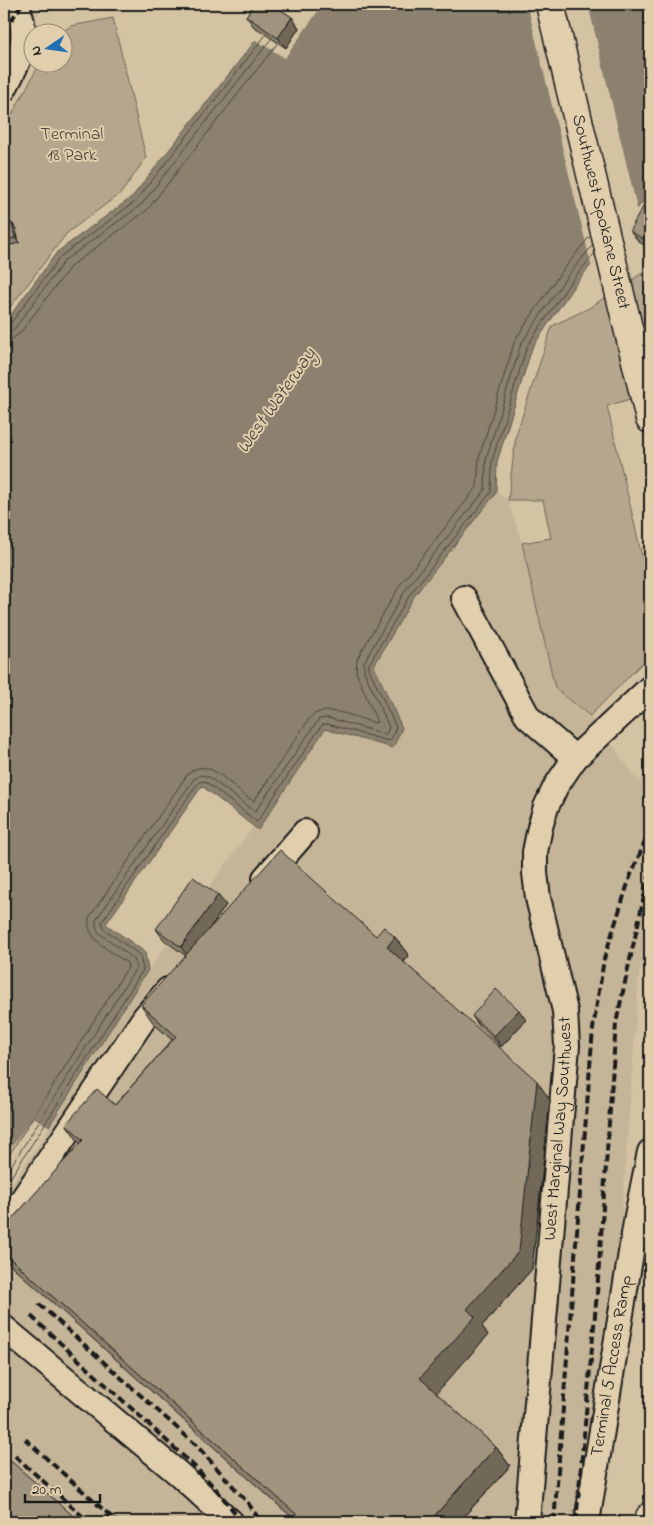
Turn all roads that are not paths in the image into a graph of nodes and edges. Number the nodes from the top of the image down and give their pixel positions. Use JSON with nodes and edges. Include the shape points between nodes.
{"nodes":[{"id":1,"x":16,"y":4,"type":"edge"},
{"id":2,"x":550,"y":4,"type":"edge"},
{"id":3,"x":4,"y":88,"type":"edge"},
{"id":4,"x":650,"y":419,"type":"edge"},
{"id":5,"x":464,"y":598,"type":"dead end"},
{"id":6,"x":650,"y":688,"type":"edge"},
{"id":7,"x":575,"y":758,"type":"junction"},
{"id":8,"x":305,"y":832,"type":"dead end"},
{"id":9,"x":253,"y":891,"type":"edge"},
{"id":10,"x":183,"y":972,"type":"edge"},
{"id":11,"x":650,"y":1152,"type":"edge"},
{"id":12,"x":4,"y":1227,"type":"edge"},
{"id":13,"x":4,"y":1328,"type":"edge"},
{"id":14,"x":650,"y":1517,"type":"edge"},
{"id":15,"x":231,"y":1522,"type":"edge"},
{"id":16,"x":527,"y":1522,"type":"edge"},
{"id":17,"x":588,"y":1522,"type":"edge"},
{"id":18,"x":650,"y":1522,"type":"edge"}],
"edges":[{"from":1,"to":3,"type":"street","via":[[25,36],[19,61]]},
{"from":2,"to":4,"type":"main road","name":"Southwest Spokane Street"},
{"from":5,"to":7,"type":"street","via":[[528,717]]},
{"from":6,"to":7,"type":"street","name":"West Marginal Way Southwest"},
{"from":7,"to":16,"type":"street","name":"West Marginal Way Southwest","via":[[546,807],[535,852],[538,898],[565,1011],[567,1046]]},
{"from":8,"to":9,"type":"street"},
{"from":10,"to":12,"type":"street","via":[[145,1017]]},
{"from":11,"to":17,"type":"street","name":"Terminal 5 Access Ramp"},
{"from":13,"to":15,"type":"street","via":[[179,1474]]},
{"from":14,"to":18,"type":"main road"}]}
